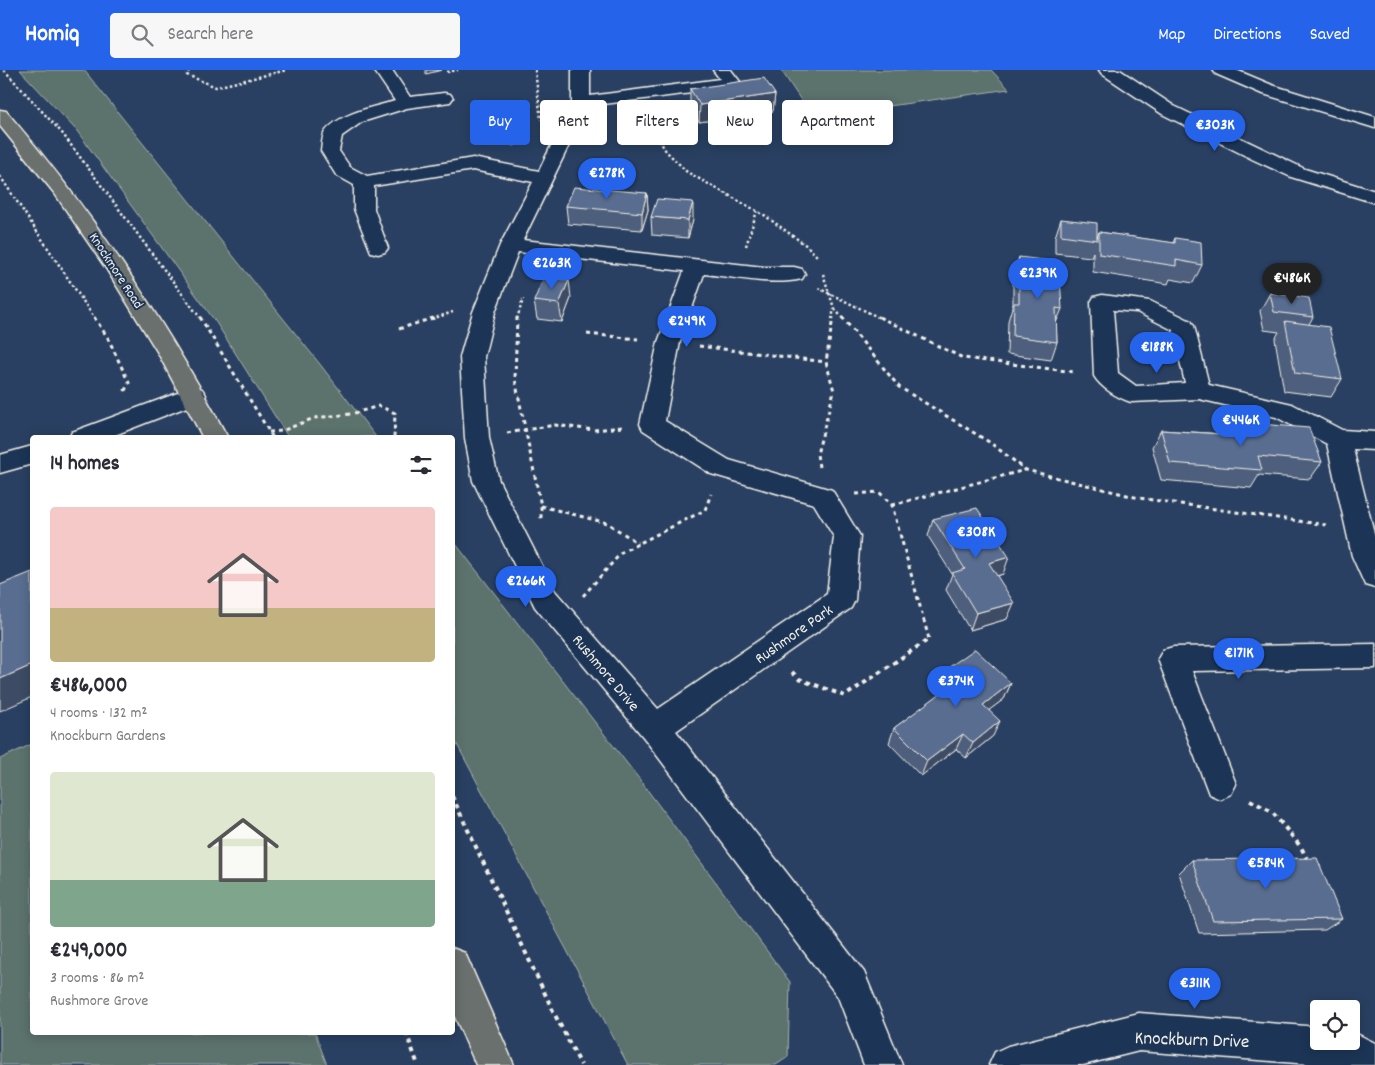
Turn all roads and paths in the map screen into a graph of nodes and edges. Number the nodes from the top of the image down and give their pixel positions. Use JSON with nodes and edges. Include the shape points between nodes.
{"nodes":[{"id":1,"x":4,"y":70,"type":"edge"},
{"id":2,"x":189,"y":70,"type":"edge"},
{"id":3,"x":288,"y":70,"type":"edge"},
{"id":4,"x":534,"y":70,"type":"edge"},
{"id":5,"x":581,"y":70,"type":"edge"},
{"id":6,"x":722,"y":70,"type":"edge"},
{"id":7,"x":1108,"y":70,"type":"edge"},
{"id":8,"x":1222,"y":70,"type":"edge"},
{"id":9,"x":385,"y":73,"type":"edge"},
{"id":10,"x":444,"y":98,"type":"dead end"},
{"id":11,"x":581,"y":100,"type":"edge"},
{"id":12,"x":597,"y":100,"type":"edge"},
{"id":13,"x":404,"y":103,"type":"junction"},
{"id":14,"x":540,"y":110,"type":"edge"},
{"id":15,"x":0,"y":115,"type":"edge"},
{"id":16,"x":1375,"y":123,"type":"edge"},
{"id":17,"x":531,"y":139,"type":"dead end"},
{"id":18,"x":561,"y":145,"type":"edge"},
{"id":19,"x":511,"y":171,"type":"junction"},
{"id":20,"x":0,"y":176,"type":"edge"},
{"id":21,"x":545,"y":178,"type":"junction"},
{"id":22,"x":364,"y":182,"type":"junction"},
{"id":23,"x":1375,"y":197,"type":"edge"},
{"id":24,"x":757,"y":211,"type":"dead end"},
{"id":25,"x":510,"y":244,"type":"junction"},
{"id":26,"x":378,"y":248,"type":"dead end"},
{"id":27,"x":538,"y":248,"type":"junction"},
{"id":28,"x":696,"y":266,"type":"junction"},
{"id":29,"x":739,"y":271,"type":"junction"},
{"id":30,"x":794,"y":274,"type":"joint"},
{"id":31,"x":834,"y":308,"type":"dead end"},
{"id":32,"x":484,"y":312,"type":"junction"},
{"id":33,"x":399,"y":328,"type":"dead end"},
{"id":34,"x":587,"y":334,"type":"dead end"},
{"id":35,"x":669,"y":342,"type":"junction"},
{"id":36,"x":826,"y":362,"type":"dead end"},
{"id":37,"x":1106,"y":376,"type":"junction"},
{"id":38,"x":1199,"y":391,"type":"junction"},
{"id":39,"x":194,"y":395,"type":"junction"},
{"id":40,"x":121,"y":398,"type":"dead end"},
{"id":41,"x":525,"y":430,"type":"junction"},
{"id":42,"x":594,"y":430,"type":"dead end"},
{"id":43,"x":269,"y":432,"type":"junction"},
{"id":44,"x":89,"y":435,"type":"edge"},
{"id":45,"x":214,"y":435,"type":"edge"},
{"id":46,"x":271,"y":435,"type":"edge"},
{"id":47,"x":394,"y":435,"type":"edge"},
{"id":48,"x":477,"y":438,"type":"junction"},
{"id":49,"x":1338,"y":439,"type":"junction"},
{"id":50,"x":1375,"y":441,"type":"edge"},
{"id":51,"x":30,"y":456,"type":"edge"},
{"id":52,"x":0,"y":464,"type":"edge"},
{"id":53,"x":720,"y":467,"type":"junction"},
{"id":54,"x":1026,"y":470,"type":"junction"},
{"id":55,"x":541,"y":506,"type":"junction"},
{"id":56,"x":541,"y":522,"type":"dead end"},
{"id":57,"x":1360,"y":530,"type":"junction"},
{"id":58,"x":638,"y":543,"type":"junction"},
{"id":59,"x":1375,"y":577,"type":"edge"},
{"id":60,"x":576,"y":590,"type":"dead end"},
{"id":61,"x":770,"y":649,"type":"junction"},
{"id":62,"x":1375,"y":656,"type":"edge"},
{"id":63,"x":655,"y":728,"type":"junction"},
{"id":64,"x":1220,"y":784,"type":"joint"},
{"id":65,"x":455,"y":802,"type":"edge"},
{"id":66,"x":1311,"y":869,"type":"edge"},
{"id":67,"x":455,"y":973,"type":"edge"},
{"id":68,"x":407,"y":1035,"type":"edge"},
{"id":69,"x":1375,"y":1064,"type":"edge"},
{"id":70,"x":418,"y":1065,"type":"edge"},
{"id":71,"x":495,"y":1065,"type":"edge"},
{"id":72,"x":582,"y":1065,"type":"edge"},
{"id":73,"x":883,"y":1065,"type":"edge"},
{"id":74,"x":1008,"y":1065,"type":"edge"}],
"edges":[{"from":1,"to":43,"type":"path","via":[[62,133],[207,327]]},
{"from":2,"to":3,"type":"path","via":[[187,75],[216,87]]},
{"from":4,"to":14,"type":"path"},
{"from":5,"to":11,"type":"street","name":"Rushmore Drive"},
{"from":6,"to":12,"type":"street","via":[[732,83]]},
{"from":7,"to":23,"type":"street","via":[[1168,110],[1260,156],[1298,173]]},
{"from":8,"to":16,"type":"street","via":[[1266,88]]},
{"from":9,"to":13,"type":"street"},
{"from":10,"to":13,"type":"street"},
{"from":13,"to":22,"type":"street","via":[[356,118],[333,134],[330,151],[343,171]]},
{"from":15,"to":39,"type":"main road","name":"Knockmore Road","via":[[82,216],[162,338]]},
{"from":17,"to":19,"type":"path"},
{"from":18,"to":21,"type":"street","name":"Rushmore Drive"},
{"from":19,"to":21,"type":"street"},
{"from":19,"to":22,"type":"street","via":[[473,164]]},
{"from":20,"to":40,"type":"path","via":[[108,338],[129,383]]},
{"from":21,"to":25,"type":"street","name":"Rushmore Drive"},
{"from":22,"to":26,"type":"street","via":[[364,209]]},
{"from":24,"to":29,"type":"path"},
{"from":25,"to":27,"type":"street"},
{"from":25,"to":32,"type":"street","name":"Rushmore Drive"},
{"from":27,"to":28,"type":"street"},
{"from":27,"to":41,"type":"path","via":[[517,319],[515,379]]},
{"from":28,"to":29,"type":"street"},
{"from":28,"to":35,"type":"street"},
{"from":29,"to":30,"type":"street"},
{"from":30,"to":37,"type":"path","via":[[830,296],[963,358]]},
{"from":31,"to":54,"type":"path","via":[[899,387],[989,442]]},
{"from":32,"to":33,"type":"path","via":[[453,312]]},
{"from":32,"to":48,"type":"street","name":"Rushmore Drive","via":[[472,357]]},
{"from":34,"to":35,"type":"path"},
{"from":35,"to":36,"type":"path"},
{"from":35,"to":53,"type":"street","via":[[652,424]]},
{"from":37,"to":38,"type":"street","via":[[1131,394]]},
{"from":37,"to":38,"type":"street","via":[[1102,302],[1142,306],[1183,326]]},
{"from":38,"to":49,"type":"street","via":[[1283,410]]},
{"from":39,"to":44,"type":"street"},
{"from":39,"to":45,"type":"main road","name":"Knockmore Road"},
{"from":41,"to":42,"type":"path","via":[[554,425]]},
{"from":41,"to":48,"type":"path"},
{"from":41,"to":55,"type":"path"},
{"from":43,"to":46,"type":"path"},
{"from":43,"to":47,"type":"path","via":[[282,431],[314,418],[351,414],[379,406],[394,413]]},
{"from":48,"to":63,"type":"street","name":"Rushmore Drive","via":[[486,482],[545,598]]},
{"from":49,"to":50,"type":"street"},
{"from":49,"to":57,"type":"street"},
{"from":51,"to":52,"type":"street"},
{"from":53,"to":58,"type":"path","via":[[705,510]]},
{"from":53,"to":61,"type":"street","name":"Rushmore Park","via":[[823,497],[847,536],[841,600]]},
{"from":54,"to":57,"type":"path","via":[[1138,498]]},
{"from":54,"to":61,"type":"path","via":[[892,505],[929,639],[845,696],[799,679]]},
{"from":55,"to":56,"type":"path"},
{"from":55,"to":58,"type":"path","via":[[607,523]]},
{"from":57,"to":59,"type":"street"},
{"from":58,"to":60,"type":"path","via":[[622,552],[581,598]]},
{"from":61,"to":63,"type":"street","name":"Rushmore Park"},
{"from":62,"to":64,"type":"street","via":[[1173,659]]},
{"from":63,"to":73,"type":"street","name":"Rushmore Drive","via":[[851,985]]},
{"from":64,"to":66,"type":"path","via":[[1272,812],[1301,847]]},
{"from":65,"to":72,"type":"path"},
{"from":67,"to":71,"type":"main road"},
{"from":68,"to":70,"type":"path"},
{"from":69,"to":74,"type":"street","name":"Knockburn Drive","via":[[1346,1048],[1140,1032]]}]}
